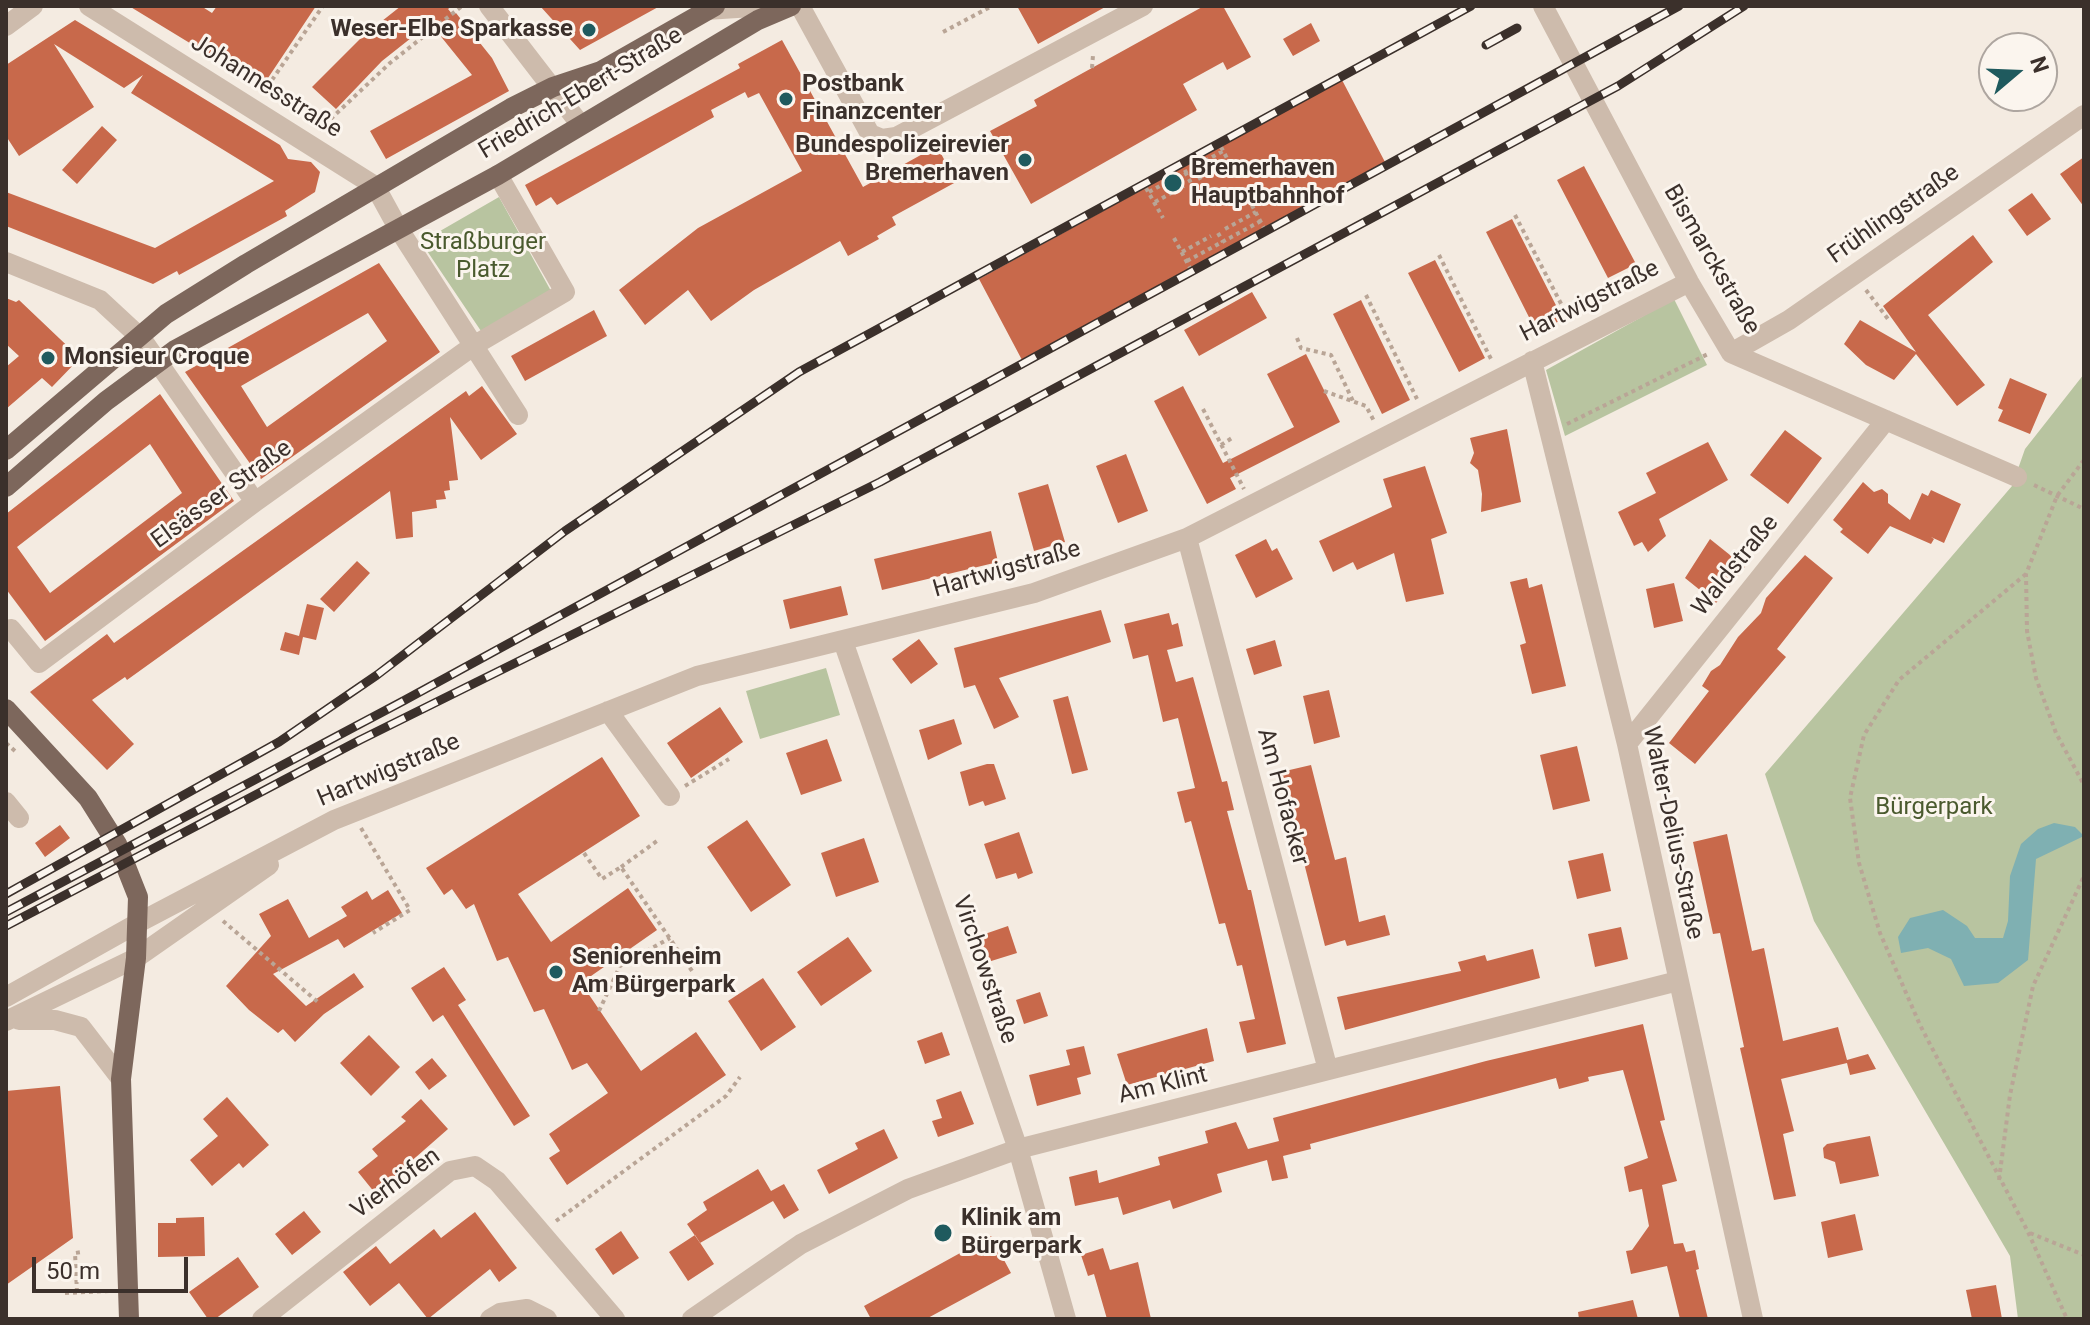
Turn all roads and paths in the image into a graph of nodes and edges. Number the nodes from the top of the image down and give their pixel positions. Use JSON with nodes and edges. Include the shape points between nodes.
{"nodes":[{"id":1,"x":33,"y":6,"type":"edge"},
{"id":2,"x":89,"y":6,"type":"edge"},
{"id":3,"x":323,"y":6,"type":"edge"},
{"id":4,"x":462,"y":6,"type":"edge"},
{"id":5,"x":489,"y":6,"type":"edge"},
{"id":6,"x":768,"y":6,"type":"edge"},
{"id":7,"x":791,"y":6,"type":"edge"},
{"id":8,"x":800,"y":6,"type":"edge"},
{"id":9,"x":992,"y":6,"type":"edge"},
{"id":10,"x":1143,"y":6,"type":"edge"},
{"id":11,"x":1543,"y":6,"type":"edge"},
{"id":12,"x":710,"y":8,"type":"edge"},
{"id":13,"x":6,"y":26,"type":"edge"},
{"id":14,"x":943,"y":32,"type":"dead end"},
{"id":15,"x":553,"y":87,"type":"junction"},
{"id":16,"x":252,"y":109,"type":"junction"},
{"id":17,"x":2084,"y":115,"type":"edge"},
{"id":18,"x":580,"y":124,"type":"junction"},
{"id":19,"x":305,"y":142,"type":"junction"},
{"id":20,"x":1229,"y":162,"type":"junction"},
{"id":21,"x":1185,"y":172,"type":"junction"},
{"id":22,"x":498,"y":175,"type":"junction"},
{"id":23,"x":1237,"y":177,"type":"dead end"},
{"id":24,"x":1198,"y":179,"type":"dead end"},
{"id":25,"x":1191,"y":183,"type":"dead end"},
{"id":26,"x":375,"y":186,"type":"junction"},
{"id":27,"x":1184,"y":186,"type":"dead end"},
{"id":28,"x":1248,"y":198,"type":"dead end"},
{"id":29,"x":1154,"y":202,"type":"junction"},
{"id":30,"x":1256,"y":212,"type":"junction"},
{"id":31,"x":1515,"y":215,"type":"dead end"},
{"id":32,"x":1163,"y":218,"type":"dead end"},
{"id":33,"x":1261,"y":221,"type":"junction"},
{"id":34,"x":398,"y":228,"type":"junction"},
{"id":35,"x":1264,"y":228,"type":"dead end"},
{"id":36,"x":1225,"y":229,"type":"dead end"},
{"id":37,"x":1218,"y":233,"type":"dead end"},
{"id":38,"x":1211,"y":236,"type":"dead end"},
{"id":39,"x":1174,"y":238,"type":"dead end"},
{"id":40,"x":1223,"y":242,"type":"junction"},
{"id":41,"x":1182,"y":252,"type":"junction"},
{"id":42,"x":1439,"y":255,"type":"dead end"},
{"id":43,"x":1187,"y":261,"type":"junction"},
{"id":44,"x":6,"y":262,"type":"edge"},
{"id":45,"x":1190,"y":268,"type":"dead end"},
{"id":46,"x":1855,"y":275,"type":"junction"},
{"id":47,"x":1689,"y":282,"type":"junction"},
{"id":48,"x":1366,"y":295,"type":"dead end"},
{"id":49,"x":1888,"y":319,"type":"dead end"},
{"id":50,"x":141,"y":338,"type":"junction"},
{"id":51,"x":1297,"y":338,"type":"dead end"},
{"id":52,"x":1578,"y":338,"type":"junction"},
{"id":53,"x":473,"y":346,"type":"junction"},
{"id":54,"x":1728,"y":349,"type":"junction"},
{"id":55,"x":1532,"y":361,"type":"junction"},
{"id":56,"x":158,"y":362,"type":"junction"},
{"id":57,"x":1500,"y":377,"type":"junction"},
{"id":58,"x":1324,"y":391,"type":"dead end"},
{"id":59,"x":1353,"y":401,"type":"junction"},
{"id":60,"x":1203,"y":409,"type":"dead end"},
{"id":61,"x":518,"y":415,"type":"dead end"},
{"id":62,"x":1425,"y":416,"type":"junction"},
{"id":63,"x":1886,"y":420,"type":"junction"},
{"id":64,"x":1550,"y":432,"type":"junction"},
{"id":65,"x":1232,"y":438,"type":"dead end"},
{"id":66,"x":1382,"y":438,"type":"junction"},
{"id":67,"x":1221,"y":445,"type":"junction"},
{"id":68,"x":6,"y":450,"type":"edge"},
{"id":69,"x":2084,"y":460,"type":"edge"},
{"id":70,"x":2017,"y":477,"type":"joint"},
{"id":71,"x":6,"y":487,"type":"edge"},
{"id":72,"x":2057,"y":496,"type":"junction"},
{"id":73,"x":255,"y":502,"type":"junction"},
{"id":74,"x":1251,"y":504,"type":"junction"},
{"id":75,"x":2084,"y":509,"type":"edge"},
{"id":76,"x":1187,"y":538,"type":"junction"},
{"id":77,"x":2026,"y":574,"type":"junction"},
{"id":78,"x":11,"y":629,"type":"dead end"},
{"id":79,"x":843,"y":641,"type":"junction"},
{"id":80,"x":7,"y":711,"type":"edge"},
{"id":81,"x":608,"y":711,"type":"junction"},
{"id":82,"x":1627,"y":744,"type":"junction"},
{"id":83,"x":729,"y":759,"type":"dead end"},
{"id":84,"x":2084,"y":785,"type":"edge"},
{"id":85,"x":670,"y":796,"type":"joint"},
{"id":86,"x":352,"y":812,"type":"junction"},
{"id":87,"x":310,"y":834,"type":"junction"},
{"id":88,"x":657,"y":841,"type":"dead end"},
{"id":89,"x":584,"y":853,"type":"dead end"},
{"id":90,"x":621,"y":867,"type":"junction"},
{"id":91,"x":2084,"y":876,"type":"edge"},
{"id":92,"x":209,"y":910,"type":"junction"},
{"id":93,"x":138,"y":923,"type":"junction"},
{"id":94,"x":373,"y":933,"type":"dead end"},
{"id":95,"x":670,"y":938,"type":"junction"},
{"id":96,"x":136,"y":958,"type":"junction"},
{"id":97,"x":692,"y":971,"type":"dead end"},
{"id":98,"x":1678,"y":981,"type":"junction"},
{"id":99,"x":6,"y":997,"type":"edge"},
{"id":100,"x":319,"y":1003,"type":"dead end"},
{"id":101,"x":599,"y":1011,"type":"dead end"},
{"id":102,"x":7,"y":1021,"type":"edge"},
{"id":103,"x":1328,"y":1070,"type":"junction"},
{"id":104,"x":740,"y":1077,"type":"dead end"},
{"id":105,"x":121,"y":1079,"type":"junction"},
{"id":106,"x":1018,"y":1149,"type":"junction"},
{"id":107,"x":1999,"y":1182,"type":"junction"},
{"id":108,"x":541,"y":1232,"type":"junction"},
{"id":109,"x":2028,"y":1232,"type":"junction"},
{"id":110,"x":82,"y":1252,"type":"dead end"},
{"id":111,"x":2084,"y":1255,"type":"edge"},
{"id":112,"x":100,"y":1291,"type":"dead end"},
{"id":113,"x":77,"y":1292,"type":"junction"},
{"id":114,"x":65,"y":1293,"type":"dead end"},
{"id":115,"x":129,"y":1319,"type":"edge"},
{"id":116,"x":262,"y":1319,"type":"edge"},
{"id":117,"x":490,"y":1319,"type":"edge"},
{"id":118,"x":547,"y":1319,"type":"edge"},
{"id":119,"x":615,"y":1319,"type":"edge"},
{"id":120,"x":692,"y":1319,"type":"edge"},
{"id":121,"x":1066,"y":1319,"type":"edge"},
{"id":122,"x":1753,"y":1319,"type":"edge"},
{"id":123,"x":2067,"y":1319,"type":"edge"}],
"edges":[{"from":1,"to":13,"type":"street"},
{"from":2,"to":16,"type":"street","name":"Johannesstraße"},
{"from":3,"to":16,"type":"path"},
{"from":4,"to":19,"type":"path","via":[[390,63]]},
{"from":5,"to":15,"type":"street"},
{"from":6,"to":12,"type":"street","name":"Friedrich-Ebert-Straße"},
{"from":7,"to":18,"type":"main road","name":"Friedrich-Ebert-Straße"},
{"from":8,"to":10,"type":"street","via":[[870,134],[882,139],[896,137]]},
{"from":9,"to":14,"type":"path"},
{"from":11,"to":47,"type":"street","name":"Bismarckstraße"},
{"from":12,"to":15,"type":"main road","name":"Friedrich-Ebert-Straße","via":[[601,71]]},
{"from":15,"to":18,"type":"street"},
{"from":15,"to":26,"type":"main road","name":"Friedrich-Ebert-Straße"},
{"from":16,"to":19,"type":"street","name":"Johannesstraße"},
{"from":17,"to":46,"type":"street","name":"Frühlingstraße"},
{"from":18,"to":22,"type":"main road","name":"Friedrich-Ebert-Straße"},
{"from":19,"to":26,"type":"street","name":"Johannesstraße"},
{"from":20,"to":21,"type":"path","via":[[1222,149]]},
{"from":20,"to":23,"type":"path"},
{"from":20,"to":24,"type":"path"},
{"from":21,"to":25,"type":"path"},
{"from":21,"to":29,"type":"path","via":[[1147,190]]},
{"from":22,"to":34,"type":"main road","name":"Friedrich-Ebert-Straße"},
{"from":22,"to":53,"type":"street","via":[[565,292]]},
{"from":26,"to":34,"type":"street"},
{"from":26,"to":50,"type":"main road","name":"Friedrich-Ebert-Straße","via":[[166,314]]},
{"from":27,"to":29,"type":"path"},
{"from":28,"to":30,"type":"path"},
{"from":29,"to":32,"type":"path"},
{"from":30,"to":33,"type":"path"},
{"from":30,"to":36,"type":"path"},
{"from":31,"to":52,"type":"path"},
{"from":33,"to":35,"type":"path"},
{"from":33,"to":40,"type":"path"},
{"from":34,"to":53,"type":"street"},
{"from":34,"to":56,"type":"main road","name":"Friedrich-Ebert-Straße"},
{"from":37,"to":40,"type":"path"},
{"from":38,"to":41,"type":"path"},
{"from":39,"to":41,"type":"path"},
{"from":40,"to":43,"type":"path"},
{"from":41,"to":43,"type":"path"},
{"from":42,"to":57,"type":"path"},
{"from":43,"to":45,"type":"path"},
{"from":44,"to":50,"type":"street","via":[[100,300]]},
{"from":46,"to":49,"type":"path"},
{"from":46,"to":54,"type":"street","name":"Frühlingstraße","via":[[1789,320]]},
{"from":47,"to":52,"type":"street","name":"Hartwigstraße"},
{"from":47,"to":54,"type":"street","name":"Bismarckstraße"},
{"from":48,"to":62,"type":"path"},
{"from":50,"to":56,"type":"street"},
{"from":50,"to":68,"type":"main road","name":"Friedrich-Ebert-Straße"},
{"from":51,"to":59,"type":"path","via":[[1301,348],[1331,355]]},
{"from":52,"to":55,"type":"street","name":"Hartwigstraße"},
{"from":53,"to":61,"type":"street"},
{"from":53,"to":73,"type":"street","name":"Elsässer Straße"},
{"from":54,"to":63,"type":"street","name":"Bismarckstraße"},
{"from":54,"to":64,"type":"path"},
{"from":55,"to":57,"type":"street","name":"Hartwigstraße"},
{"from":55,"to":64,"type":"street","name":"Walter-Delius-Straße"},
{"from":56,"to":71,"type":"main road","name":"Friedrich-Ebert-Straße"},
{"from":56,"to":73,"type":"street"},
{"from":57,"to":62,"type":"street","name":"Hartwigstraße"},
{"from":58,"to":59,"type":"path"},
{"from":59,"to":66,"type":"path","via":[[1366,406]]},
{"from":60,"to":67,"type":"path"},
{"from":62,"to":66,"type":"street","name":"Hartwigstraße"},
{"from":63,"to":70,"type":"street","name":"Bismarckstraße"},
{"from":63,"to":82,"type":"street","name":"Waldstraße"},
{"from":64,"to":82,"type":"street","name":"Walter-Delius-Straße"},
{"from":65,"to":67,"type":"path"},
{"from":66,"to":74,"type":"street","name":"Hartwigstraße"},
{"from":67,"to":74,"type":"path"},
{"from":69,"to":72,"type":"path"},
{"from":70,"to":72,"type":"path"},
{"from":72,"to":75,"type":"path"},
{"from":72,"to":77,"type":"path"},
{"from":73,"to":78,"type":"street","name":"Elsässer Straße","via":[[39,663]]},
{"from":74,"to":76,"type":"street","name":"Hartwigstraße"},
{"from":76,"to":79,"type":"street","name":"Hartwigstraße","via":[[1034,593]]},
{"from":76,"to":103,"type":"street","name":"Am Hofacker"},
{"from":77,"to":84,"type":"path","via":[[2027,631],[2036,678],[2056,733]]},
{"from":77,"to":107,"type":"path","via":[[1899,680],[1864,735],[1850,798],[1859,863],[1880,933]]},
{"from":79,"to":81,"type":"street","name":"Hartwigstraße","via":[[697,676]]},
{"from":79,"to":106,"type":"street","name":"Virchowstraße"},
{"from":80,"to":93,"type":"main road","via":[[79,787],[117,844],[138,897]]},
{"from":81,"to":85,"type":"street"},
{"from":81,"to":86,"type":"street","name":"Hartwigstraße"},
{"from":82,"to":98,"type":"street","name":"Walter-Delius-Straße"},
{"from":83,"to":85,"type":"path"},
{"from":86,"to":87,"type":"street","name":"Hartwigstraße"},
{"from":86,"to":94,"type":"path","via":[[410,910]]},
{"from":87,"to":92,"type":"street","name":"Hartwigstraße"},
{"from":87,"to":93,"type":"street","name":"Hartwigstraße"},
{"from":88,"to":90,"type":"path"},
{"from":89,"to":90,"type":"path","via":[[602,879]]},
{"from":90,"to":95,"type":"path"},
{"from":91,"to":107,"type":"path","via":[[2033,986],[2010,1095]]},
{"from":92,"to":96,"type":"street","name":"Hartwigstraße"},
{"from":92,"to":100,"type":"path"},
{"from":93,"to":96,"type":"main road"},
{"from":93,"to":99,"type":"street","name":"Hartwigstraße"},
{"from":95,"to":97,"type":"path"},
{"from":95,"to":101,"type":"path","via":[[620,966]]},
{"from":96,"to":102,"type":"street","name":"Hartwigstraße"},
{"from":96,"to":105,"type":"main road"},
{"from":98,"to":103,"type":"street","name":"Am Klint"},
{"from":98,"to":122,"type":"street","name":"Walter-Delius-Straße"},
{"from":102,"to":105,"type":"street","via":[[55,1020],[81,1027]]},
{"from":103,"to":106,"type":"street","name":"Am Klint"},
{"from":104,"to":108,"type":"path","via":[[726,1096]]},
{"from":105,"to":115,"type":"main road"},
{"from":106,"to":120,"type":"street","name":"Am Klint","via":[[908,1189],[801,1244]]},
{"from":106,"to":121,"type":"street","name":"Virchowstraße"},
{"from":107,"to":109,"type":"path"},
{"from":108,"to":116,"type":"street","name":"Vierhöfen","via":[[497,1181],[475,1166],[450,1171]]},
{"from":108,"to":119,"type":"street","name":"Vierhöfen"},
{"from":109,"to":111,"type":"path"},
{"from":109,"to":123,"type":"path"},
{"from":110,"to":113,"type":"path","via":[[75,1253]]},
{"from":112,"to":113,"type":"path"},
{"from":113,"to":114,"type":"path"},
{"from":117,"to":118,"type":"street","via":[[527,1309]]}]}
